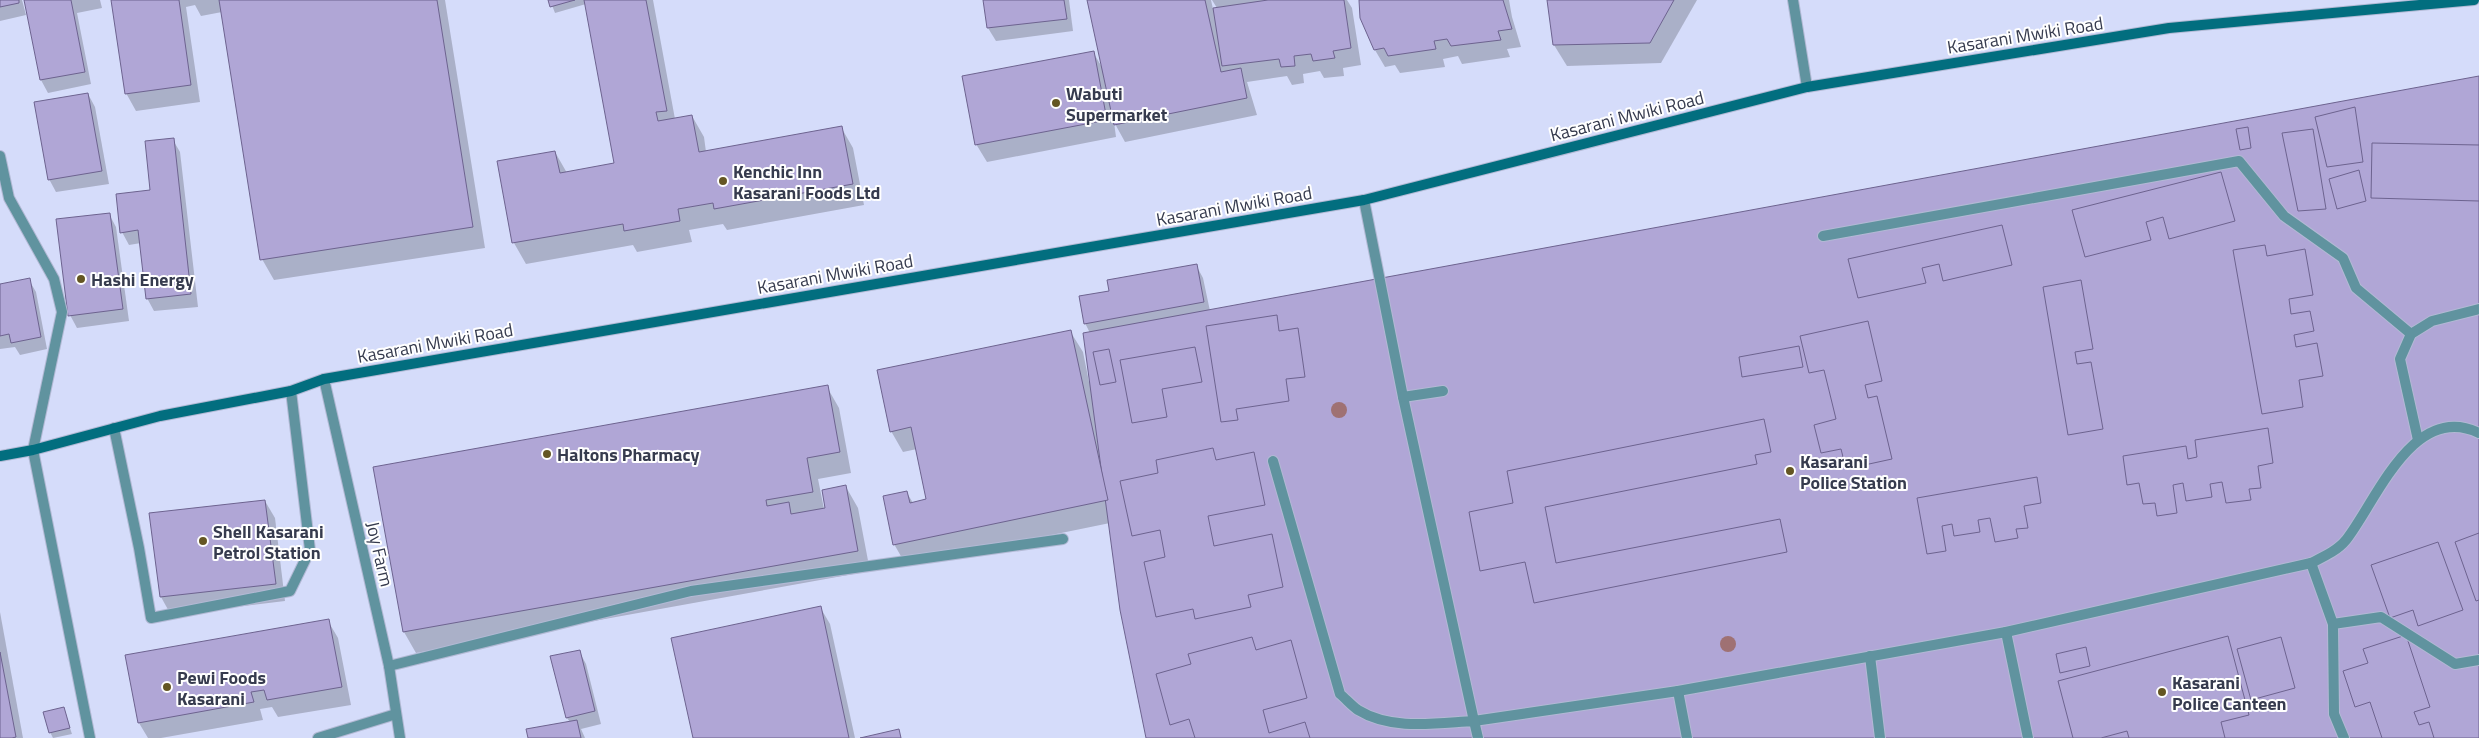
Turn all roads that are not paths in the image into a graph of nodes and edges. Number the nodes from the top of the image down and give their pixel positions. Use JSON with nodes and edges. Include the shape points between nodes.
{"nodes":[{"id":1,"x":1793,"y":0,"type":"edge"},
{"id":2,"x":2474,"y":0,"type":"edge"},
{"id":3,"x":1807,"y":87,"type":"junction"},
{"id":4,"x":0,"y":156,"type":"edge"},
{"id":5,"x":1364,"y":200,"type":"junction"},
{"id":6,"x":1823,"y":236,"type":"dead end"},
{"id":7,"x":2479,"y":309,"type":"edge"},
{"id":8,"x":2411,"y":334,"type":"junction"},
{"id":9,"x":324,"y":378,"type":"junction"},
{"id":10,"x":291,"y":391,"type":"junction"},
{"id":11,"x":1443,"y":391,"type":"dead end"},
{"id":12,"x":1404,"y":397,"type":"junction"},
{"id":13,"x":114,"y":428,"type":"junction"},
{"id":14,"x":2479,"y":433,"type":"edge"},
{"id":15,"x":2418,"y":440,"type":"junction"},
{"id":16,"x":33,"y":450,"type":"junction"},
{"id":17,"x":0,"y":456,"type":"edge"},
{"id":18,"x":1273,"y":461,"type":"dead end"},
{"id":19,"x":1063,"y":539,"type":"dead end"},
{"id":20,"x":2311,"y":563,"type":"junction"},
{"id":21,"x":2332,"y":624,"type":"junction"},
{"id":22,"x":2006,"y":632,"type":"junction"},
{"id":23,"x":1870,"y":656,"type":"junction"},
{"id":24,"x":2479,"y":660,"type":"edge"},
{"id":25,"x":388,"y":666,"type":"junction"},
{"id":26,"x":1678,"y":691,"type":"junction"},
{"id":27,"x":396,"y":714,"type":"junction"},
{"id":28,"x":1474,"y":721,"type":"junction"},
{"id":29,"x":90,"y":738,"type":"edge"},
{"id":30,"x":318,"y":738,"type":"edge"},
{"id":31,"x":400,"y":738,"type":"edge"},
{"id":32,"x":1478,"y":738,"type":"edge"},
{"id":33,"x":1687,"y":738,"type":"edge"},
{"id":34,"x":1880,"y":738,"type":"edge"},
{"id":35,"x":2028,"y":738,"type":"edge"},
{"id":36,"x":2344,"y":738,"type":"edge"}],
"edges":[{"from":1,"to":3,"type":"street"},
{"from":2,"to":3,"type":"main road","name":"Kasarani Mwiki Road","via":[[2169,28]]},
{"from":3,"to":5,"type":"main road","name":"Kasarani Mwiki Road"},
{"from":4,"to":16,"type":"street","via":[[10,198],[54,279],[62,312]]},
{"from":5,"to":9,"type":"main road","name":"Kasarani Mwiki Road"},
{"from":5,"to":12,"type":"street"},
{"from":6,"to":8,"type":"street","via":[[2239,161],[2284,216],[2343,258],[2356,288]]},
{"from":7,"to":8,"type":"street","via":[[2432,321]]},
{"from":8,"to":15,"type":"street","via":[[2400,359]]},
{"from":9,"to":10,"type":"main road","name":"Kasarani Mwiki Road"},
{"from":9,"to":25,"type":"street","name":"Joy Farm"},
{"from":10,"to":13,"type":"main road","name":"Kasarani Mwiki Road"},
{"from":10,"to":13,"type":"street","via":[[310,550],[290,591],[151,618]]},
{"from":11,"to":12,"type":"street"},
{"from":12,"to":28,"type":"street"},
{"from":13,"to":16,"type":"main road","name":"Kasarani Mwiki Road"},
{"from":14,"to":15,"type":"street","via":[[2447,427]]},
{"from":15,"to":20,"type":"street","via":[[2384,479],[2345,540],[2328,555]]},
{"from":16,"to":17,"type":"main road","name":"Kasarani Mwiki Road"},
{"from":16,"to":29,"type":"street"},
{"from":18,"to":28,"type":"street","via":[[1340,694],[1359,710],[1409,725]]},
{"from":19,"to":25,"type":"street","via":[[691,591]]},
{"from":20,"to":21,"type":"street"},
{"from":20,"to":22,"type":"street"},
{"from":21,"to":24,"type":"street","via":[[2381,617],[2455,664]]},
{"from":21,"to":36,"type":"street","via":[[2334,714]]},
{"from":22,"to":23,"type":"street"},
{"from":22,"to":35,"type":"street"},
{"from":23,"to":26,"type":"street"},
{"from":23,"to":34,"type":"street"},
{"from":25,"to":27,"type":"street","name":"Joy Farm"},
{"from":26,"to":28,"type":"street"},
{"from":26,"to":33,"type":"street"},
{"from":27,"to":30,"type":"street"},
{"from":27,"to":31,"type":"street","name":"Joy Farm"},
{"from":28,"to":32,"type":"street"}]}
